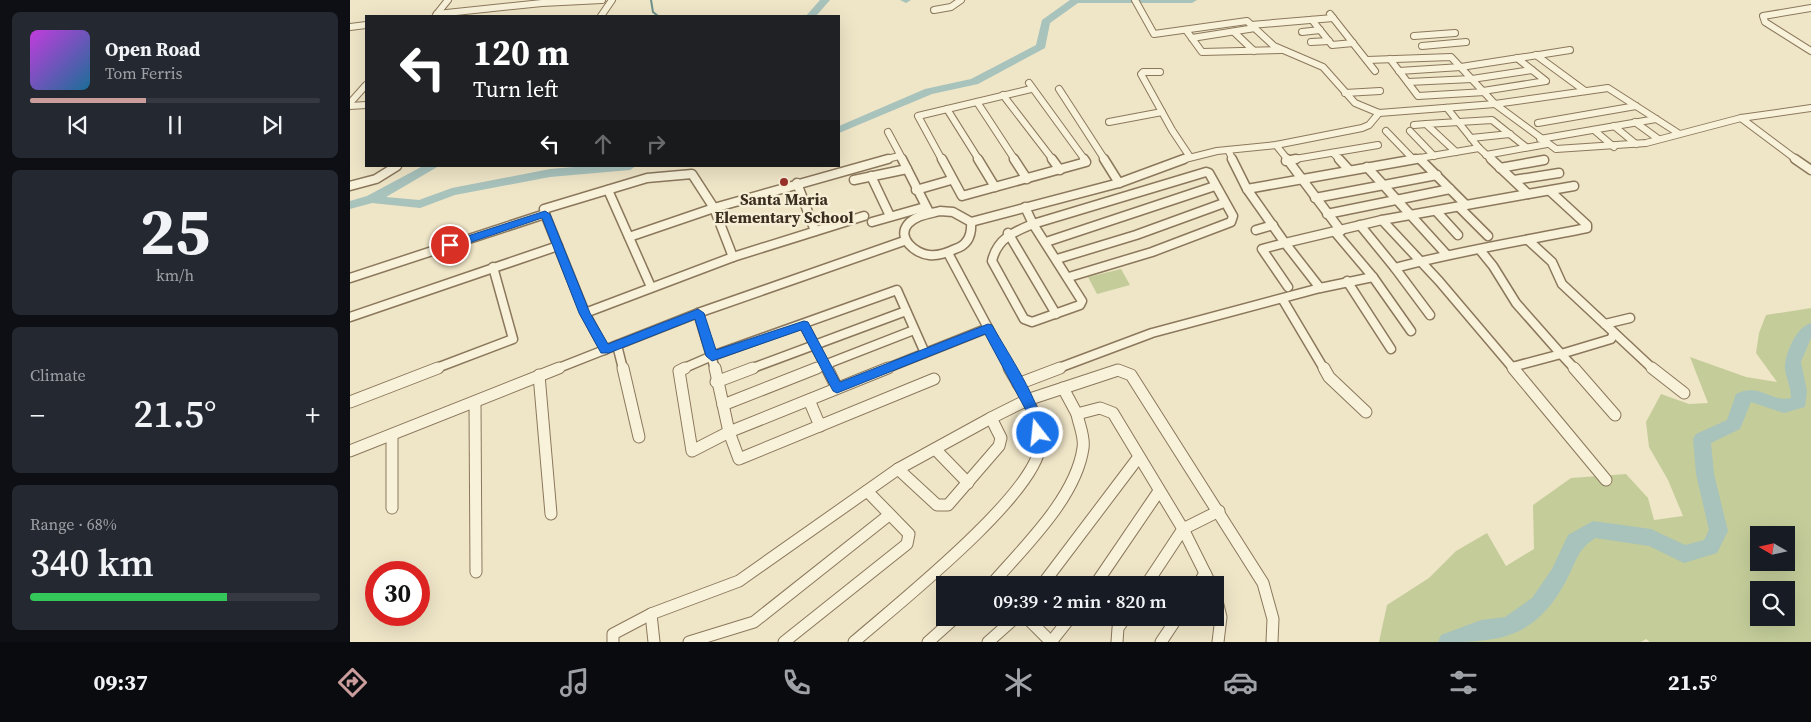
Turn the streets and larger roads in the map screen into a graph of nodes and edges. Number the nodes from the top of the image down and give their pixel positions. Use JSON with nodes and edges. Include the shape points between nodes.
{"nodes":[{"id":1,"x":448,"y":0,"type":"edge"},
{"id":2,"x":602,"y":0,"type":"edge"},
{"id":3,"x":612,"y":0,"type":"edge"},
{"id":4,"x":961,"y":0,"type":"edge"},
{"id":5,"x":1136,"y":1,"type":"edge"},
{"id":6,"x":1811,"y":8,"type":"edge"},
{"id":7,"x":934,"y":10,"type":"dead end"},
{"id":8,"x":436,"y":15,"type":"edge"},
{"id":9,"x":602,"y":15,"type":"edge"},
{"id":10,"x":1312,"y":20,"type":"junction"},
{"id":11,"x":365,"y":25,"type":"edge"},
{"id":12,"x":350,"y":26,"type":"edge"},
{"id":13,"x":1253,"y":27,"type":"junction"},
{"id":14,"x":1186,"y":30,"type":"junction"},
{"id":15,"x":1320,"y":30,"type":"junction"},
{"id":16,"x":1234,"y":32,"type":"junction"},
{"id":17,"x":1302,"y":32,"type":"dead end"},
{"id":18,"x":1454,"y":33,"type":"dead end"},
{"id":19,"x":1192,"y":38,"type":"junction"},
{"id":20,"x":1329,"y":40,"type":"junction"},
{"id":21,"x":1311,"y":42,"type":"dead end"},
{"id":22,"x":1466,"y":42,"type":"dead end"},
{"id":23,"x":1353,"y":43,"type":"junction"},
{"id":24,"x":1422,"y":46,"type":"junction"},
{"id":25,"x":1281,"y":50,"type":"junction"},
{"id":26,"x":1570,"y":50,"type":"dead end"},
{"id":27,"x":1811,"y":50,"type":"edge"},
{"id":28,"x":1254,"y":51,"type":"junction"},
{"id":29,"x":1536,"y":55,"type":"junction"},
{"id":30,"x":1430,"y":57,"type":"junction"},
{"id":31,"x":1517,"y":58,"type":"junction"},
{"id":32,"x":1390,"y":59,"type":"junction"},
{"id":33,"x":1367,"y":60,"type":"junction"},
{"id":34,"x":1461,"y":67,"type":"junction"},
{"id":35,"x":1375,"y":70,"type":"dead end"},
{"id":36,"x":1532,"y":70,"type":"junction"},
{"id":37,"x":1399,"y":71,"type":"junction"},
{"id":38,"x":1160,"y":72,"type":"dead end"},
{"id":39,"x":1472,"y":79,"type":"junction"},
{"id":40,"x":1408,"y":82,"type":"junction"},
{"id":41,"x":365,"y":86,"type":"edge"},
{"id":42,"x":1059,"y":89,"type":"dead end"},
{"id":43,"x":1380,"y":91,"type":"dead end"},
{"id":44,"x":1484,"y":91,"type":"junction"},
{"id":45,"x":1585,"y":91,"type":"junction"},
{"id":46,"x":1345,"y":93,"type":"junction"},
{"id":47,"x":1003,"y":95,"type":"junction"},
{"id":48,"x":977,"y":102,"type":"junction"},
{"id":49,"x":1495,"y":104,"type":"junction"},
{"id":50,"x":350,"y":105,"type":"edge"},
{"id":51,"x":365,"y":105,"type":"edge"},
{"id":52,"x":1636,"y":106,"type":"junction"},
{"id":53,"x":1447,"y":108,"type":"junction"},
{"id":54,"x":1811,"y":108,"type":"edge"},
{"id":55,"x":947,"y":109,"type":"junction"},
{"id":56,"x":1162,"y":112,"type":"junction"},
{"id":57,"x":1379,"y":113,"type":"junction"},
{"id":58,"x":1741,"y":118,"type":"junction"},
{"id":59,"x":1656,"y":119,"type":"junction"},
{"id":60,"x":1109,"y":122,"type":"dead end"},
{"id":61,"x":1458,"y":122,"type":"junction"},
{"id":62,"x":1635,"y":122,"type":"junction"},
{"id":63,"x":1426,"y":124,"type":"junction"},
{"id":64,"x":1614,"y":126,"type":"junction"},
{"id":65,"x":1594,"y":130,"type":"junction"},
{"id":66,"x":1386,"y":131,"type":"dead end"},
{"id":67,"x":888,"y":132,"type":"dead end"},
{"id":68,"x":1573,"y":133,"type":"junction"},
{"id":69,"x":1678,"y":133,"type":"junction"},
{"id":70,"x":1510,"y":134,"type":"junction"},
{"id":71,"x":1554,"y":136,"type":"junction"},
{"id":72,"x":1470,"y":138,"type":"junction"},
{"id":73,"x":1657,"y":138,"type":"junction"},
{"id":74,"x":1540,"y":139,"type":"junction"},
{"id":75,"x":1547,"y":144,"type":"junction"},
{"id":76,"x":1636,"y":144,"type":"junction"},
{"id":77,"x":1276,"y":145,"type":"junction"},
{"id":78,"x":1378,"y":145,"type":"dead end"},
{"id":79,"x":1526,"y":147,"type":"junction"},
{"id":80,"x":1590,"y":147,"type":"junction"},
{"id":81,"x":1614,"y":147,"type":"junction"},
{"id":82,"x":1479,"y":148,"type":"junction"},
{"id":83,"x":1228,"y":150,"type":"junction"},
{"id":84,"x":1456,"y":152,"type":"junction"},
{"id":85,"x":1333,"y":153,"type":"junction"},
{"id":86,"x":1486,"y":155,"type":"junction"},
{"id":87,"x":900,"y":156,"type":"junction"},
{"id":88,"x":1434,"y":156,"type":"junction"},
{"id":89,"x":1190,"y":157,"type":"junction"},
{"id":90,"x":1416,"y":159,"type":"junction"},
{"id":91,"x":1544,"y":160,"type":"dead end"},
{"id":92,"x":1286,"y":161,"type":"junction"},
{"id":93,"x":395,"y":167,"type":"edge"},
{"id":94,"x":1367,"y":167,"type":"junction"},
{"id":95,"x":1500,"y":168,"type":"junction"},
{"id":96,"x":907,"y":169,"type":"junction"},
{"id":97,"x":1060,"y":170,"type":"junction"},
{"id":98,"x":1349,"y":170,"type":"junction"},
{"id":99,"x":1811,"y":170,"type":"edge"},
{"id":100,"x":1559,"y":173,"type":"dead end"},
{"id":101,"x":1437,"y":175,"type":"junction"},
{"id":102,"x":871,"y":176,"type":"junction"},
{"id":103,"x":1027,"y":179,"type":"junction"},
{"id":104,"x":854,"y":180,"type":"dead end"},
{"id":105,"x":951,"y":180,"type":"junction"},
{"id":106,"x":1302,"y":180,"type":"junction"},
{"id":107,"x":1514,"y":180,"type":"junction"},
{"id":108,"x":796,"y":183,"type":"junction"},
{"id":109,"x":1119,"y":183,"type":"junction"},
{"id":110,"x":1382,"y":185,"type":"junction"},
{"id":111,"x":350,"y":186,"type":"edge"},
{"id":112,"x":1215,"y":186,"type":"junction"},
{"id":113,"x":1574,"y":186,"type":"dead end"},
{"id":114,"x":995,"y":187,"type":"junction"},
{"id":115,"x":1450,"y":188,"type":"junction"},
{"id":116,"x":1247,"y":189,"type":"junction"},
{"id":117,"x":608,"y":190,"type":"junction"},
{"id":118,"x":916,"y":190,"type":"junction"},
{"id":119,"x":1550,"y":191,"type":"junction"},
{"id":120,"x":1528,"y":194,"type":"junction"},
{"id":121,"x":1315,"y":198,"type":"junction"},
{"id":122,"x":1396,"y":200,"type":"junction"},
{"id":123,"x":1224,"y":203,"type":"junction"},
{"id":124,"x":1462,"y":206,"type":"junction"},
{"id":125,"x":1026,"y":207,"type":"junction"},
{"id":126,"x":714,"y":208,"type":"junction"},
{"id":127,"x":927,"y":210,"type":"junction"},
{"id":128,"x":1437,"y":212,"type":"junction"},
{"id":129,"x":545,"y":214,"type":"junction"},
{"id":130,"x":1327,"y":214,"type":"junction"},
{"id":131,"x":864,"y":216,"type":"dead end"},
{"id":132,"x":890,"y":216,"type":"junction"},
{"id":133,"x":1409,"y":216,"type":"junction"},
{"id":134,"x":1382,"y":220,"type":"junction"},
{"id":135,"x":872,"y":222,"type":"dead end"},
{"id":136,"x":971,"y":222,"type":"junction"},
{"id":137,"x":1033,"y":224,"type":"junction"},
{"id":138,"x":1273,"y":225,"type":"junction"},
{"id":139,"x":1360,"y":226,"type":"junction"},
{"id":140,"x":1256,"y":230,"type":"dead end"},
{"id":141,"x":815,"y":231,"type":"junction"},
{"id":142,"x":1338,"y":231,"type":"junction"},
{"id":143,"x":1008,"y":233,"type":"junction"},
{"id":144,"x":1458,"y":234,"type":"dead end"},
{"id":145,"x":1488,"y":236,"type":"dead end"},
{"id":146,"x":629,"y":237,"type":"junction"},
{"id":147,"x":1528,"y":240,"type":"junction"},
{"id":148,"x":904,"y":241,"type":"junction"},
{"id":149,"x":1046,"y":242,"type":"junction"},
{"id":150,"x":1285,"y":243,"type":"junction"},
{"id":151,"x":558,"y":246,"type":"junction"},
{"id":152,"x":1480,"y":250,"type":"junction"},
{"id":153,"x":948,"y":253,"type":"junction"},
{"id":154,"x":1446,"y":254,"type":"junction"},
{"id":155,"x":733,"y":257,"type":"junction"},
{"id":156,"x":1056,"y":259,"type":"junction"},
{"id":157,"x":1421,"y":262,"type":"junction"},
{"id":158,"x":493,"y":267,"type":"junction"},
{"id":159,"x":1395,"y":268,"type":"junction"},
{"id":160,"x":1069,"y":277,"type":"junction"},
{"id":161,"x":1373,"y":277,"type":"junction"},
{"id":162,"x":350,"y":278,"type":"edge"},
{"id":163,"x":1346,"y":281,"type":"junction"},
{"id":164,"x":1288,"y":287,"type":"dead end"},
{"id":165,"x":651,"y":288,"type":"junction"},
{"id":166,"x":1320,"y":288,"type":"junction"},
{"id":167,"x":1283,"y":300,"type":"junction"},
{"id":168,"x":906,"y":311,"type":"junction"},
{"id":169,"x":584,"y":313,"type":"junction"},
{"id":170,"x":698,"y":313,"type":"junction"},
{"id":171,"x":1056,"y":314,"type":"junction"},
{"id":172,"x":1430,"y":315,"type":"dead end"},
{"id":173,"x":350,"y":317,"type":"edge"},
{"id":174,"x":1630,"y":318,"type":"dead end"},
{"id":175,"x":1605,"y":324,"type":"junction"},
{"id":176,"x":804,"y":325,"type":"junction"},
{"id":177,"x":988,"y":328,"type":"junction"},
{"id":178,"x":914,"y":330,"type":"junction"},
{"id":179,"x":1411,"y":331,"type":"dead end"},
{"id":180,"x":1614,"y":333,"type":"junction"},
{"id":181,"x":617,"y":345,"type":"junction"},
{"id":182,"x":814,"y":346,"type":"junction"},
{"id":183,"x":1391,"y":348,"type":"dead end"},
{"id":184,"x":605,"y":350,"type":"junction"},
{"id":185,"x":925,"y":352,"type":"junction"},
{"id":186,"x":1561,"y":354,"type":"junction"},
{"id":187,"x":712,"y":356,"type":"junction"},
{"id":188,"x":824,"y":365,"type":"junction"},
{"id":189,"x":1512,"y":367,"type":"junction"},
{"id":190,"x":539,"y":375,"type":"junction"},
{"id":191,"x":934,"y":378,"type":"dead end"},
{"id":192,"x":716,"y":382,"type":"junction"},
{"id":193,"x":1018,"y":384,"type":"junction"},
{"id":194,"x":837,"y":388,"type":"junction"},
{"id":195,"x":1064,"y":388,"type":"junction"},
{"id":196,"x":1684,"y":393,"type":"dead end"},
{"id":197,"x":809,"y":400,"type":"junction"},
{"id":198,"x":1027,"y":400,"type":"junction"},
{"id":199,"x":350,"y":402,"type":"edge"},
{"id":200,"x":475,"y":404,"type":"junction"},
{"id":201,"x":723,"y":405,"type":"junction"},
{"id":202,"x":1366,"y":412,"type":"dead end"},
{"id":203,"x":1077,"y":414,"type":"junction"},
{"id":204,"x":1616,"y":415,"type":"dead end"},
{"id":205,"x":991,"y":418,"type":"junction"},
{"id":206,"x":820,"y":426,"type":"junction"},
{"id":207,"x":729,"y":432,"type":"junction"},
{"id":208,"x":392,"y":435,"type":"junction"},
{"id":209,"x":640,"y":437,"type":"dead end"},
{"id":210,"x":935,"y":449,"type":"junction"},
{"id":211,"x":350,"y":451,"type":"edge"},
{"id":212,"x":1138,"y":458,"type":"junction"},
{"id":213,"x":898,"y":469,"type":"junction"},
{"id":214,"x":1606,"y":480,"type":"dead end"},
{"id":215,"x":968,"y":483,"type":"junction"},
{"id":216,"x":867,"y":490,"type":"junction"},
{"id":217,"x":1159,"y":491,"type":"junction"},
{"id":218,"x":392,"y":508,"type":"dead end"},
{"id":219,"x":1218,"y":511,"type":"junction"},
{"id":220,"x":551,"y":514,"type":"dead end"},
{"id":221,"x":888,"y":515,"type":"junction"},
{"id":222,"x":1183,"y":529,"type":"junction"},
{"id":223,"x":476,"y":572,"type":"dead end"},
{"id":224,"x":1205,"y":574,"type":"edge"},
{"id":225,"x":998,"y":576,"type":"edge"},
{"id":226,"x":1049,"y":576,"type":"edge"},
{"id":227,"x":1101,"y":576,"type":"edge"},
{"id":228,"x":1152,"y":576,"type":"edge"},
{"id":229,"x":651,"y":614,"type":"junction"},
{"id":230,"x":946,"y":626,"type":"edge"},
{"id":231,"x":1006,"y":626,"type":"edge"},
{"id":232,"x":1035,"y":626,"type":"edge"},
{"id":233,"x":1064,"y":626,"type":"edge"},
{"id":234,"x":1119,"y":626,"type":"edge"},
{"id":235,"x":1172,"y":626,"type":"edge"},
{"id":236,"x":1220,"y":626,"type":"edge"},
{"id":237,"x":613,"y":642,"type":"edge"},
{"id":238,"x":654,"y":642,"type":"edge"},
{"id":239,"x":689,"y":642,"type":"edge"},
{"id":240,"x":784,"y":642,"type":"edge"},
{"id":241,"x":854,"y":642,"type":"edge"},
{"id":242,"x":928,"y":642,"type":"edge"},
{"id":243,"x":988,"y":642,"type":"edge"},
{"id":244,"x":1051,"y":642,"type":"edge"},
{"id":245,"x":1117,"y":642,"type":"edge"},
{"id":246,"x":1161,"y":642,"type":"edge"},
{"id":247,"x":1218,"y":642,"type":"edge"},
{"id":248,"x":1272,"y":642,"type":"edge"}],
"edges":[{"from":1,"to":8,"type":"street"},
{"from":2,"to":8,"type":"street"},
{"from":3,"to":9,"type":"street"},
{"from":4,"to":7,"type":"street","via":[[951,7]]},
{"from":5,"to":14,"type":"street","via":[[1154,34]]},
{"from":6,"to":27,"type":"street","via":[[1763,16],[1765,22]]},
{"from":10,"to":13,"type":"street"},
{"from":10,"to":15,"type":"street"},
{"from":10,"to":23,"type":"street","via":[[1331,16]]},
{"from":11,"to":12,"type":"street"},
{"from":13,"to":14,"type":"street","via":[[1247,21]]},
{"from":13,"to":16,"type":"street"},
{"from":13,"to":25,"type":"street"},
{"from":14,"to":19,"type":"street"},
{"from":15,"to":17,"type":"street"},
{"from":15,"to":20,"type":"street"},
{"from":16,"to":19,"type":"street"},
{"from":16,"to":28,"type":"street"},
{"from":18,"to":24,"type":"street","via":[[1413,35]]},
{"from":19,"to":28,"type":"street","via":[[1202,52]]},
{"from":20,"to":21,"type":"street"},
{"from":20,"to":23,"type":"street","via":[[1332,45]]},
{"from":22,"to":24,"type":"street"},
{"from":23,"to":33,"type":"street"},
{"from":24,"to":30,"type":"street"},
{"from":25,"to":28,"type":"street"},
{"from":25,"to":46,"type":"street","via":[[1323,67]]},
{"from":26,"to":29,"type":"street"},
{"from":29,"to":31,"type":"street"},
{"from":29,"to":45,"type":"street"},
{"from":30,"to":32,"type":"street"},
{"from":30,"to":34,"type":"street","via":[[1451,57]]},
{"from":31,"to":34,"type":"street"},
{"from":31,"to":36,"type":"street"},
{"from":32,"to":33,"type":"street"},
{"from":32,"to":37,"type":"street"},
{"from":33,"to":35,"type":"street"},
{"from":34,"to":37,"type":"street"},
{"from":34,"to":39,"type":"street"},
{"from":36,"to":39,"type":"street"},
{"from":36,"to":44,"type":"street","via":[[1546,81]]},
{"from":37,"to":40,"type":"street"},
{"from":38,"to":56,"type":"street","via":[[1141,74]]},
{"from":39,"to":40,"type":"street"},
{"from":39,"to":44,"type":"street"},
{"from":40,"to":44,"type":"street","via":[[1418,96]]},
{"from":41,"to":50,"type":"street"},
{"from":42,"to":109,"type":"street"},
{"from":43,"to":46,"type":"street"},
{"from":44,"to":49,"type":"street"},
{"from":45,"to":49,"type":"street"},
{"from":45,"to":52,"type":"street","via":[[1608,88]]},
{"from":46,"to":57,"type":"street","via":[[1355,103]]},
{"from":47,"to":48,"type":"street"},
{"from":47,"to":97,"type":"street"},
{"from":47,"to":97,"type":"street","via":[[1030,86],[1086,162]]},
{"from":48,"to":55,"type":"street"},
{"from":48,"to":103,"type":"street"},
{"from":49,"to":53,"type":"street"},
{"from":49,"to":74,"type":"street"},
{"from":50,"to":51,"type":"street"},
{"from":52,"to":59,"type":"street"},
{"from":52,"to":71,"type":"street","via":[[1538,123]]},
{"from":53,"to":57,"type":"street"},
{"from":53,"to":61,"type":"street"},
{"from":54,"to":58,"type":"street"},
{"from":55,"to":105,"type":"street","via":[[918,116]]},
{"from":55,"to":114,"type":"street"},
{"from":56,"to":60,"type":"street"},
{"from":56,"to":89,"type":"street"},
{"from":57,"to":77,"type":"street","via":[[1362,128]]},
{"from":58,"to":69,"type":"street"},
{"from":58,"to":99,"type":"street"},
{"from":59,"to":62,"type":"street"},
{"from":59,"to":69,"type":"street"},
{"from":61,"to":63,"type":"street"},
{"from":61,"to":70,"type":"street","via":[[1492,120]]},
{"from":61,"to":72,"type":"street"},
{"from":62,"to":64,"type":"street"},
{"from":62,"to":73,"type":"street"},
{"from":63,"to":84,"type":"street"},
{"from":63,"to":88,"type":"street","via":[[1412,128]]},
{"from":64,"to":65,"type":"street"},
{"from":64,"to":76,"type":"street"},
{"from":65,"to":68,"type":"street"},
{"from":65,"to":81,"type":"street"},
{"from":66,"to":90,"type":"street"},
{"from":67,"to":87,"type":"street"},
{"from":68,"to":71,"type":"street"},
{"from":68,"to":80,"type":"street"},
{"from":69,"to":73,"type":"street"},
{"from":70,"to":72,"type":"street"},
{"from":70,"to":79,"type":"street"},
{"from":71,"to":74,"type":"street"},
{"from":72,"to":82,"type":"street"},
{"from":73,"to":76,"type":"street"},
{"from":74,"to":75,"type":"street"},
{"from":75,"to":79,"type":"street"},
{"from":75,"to":80,"type":"street","via":[[1556,149]]},
{"from":76,"to":81,"type":"street"},
{"from":77,"to":83,"type":"street"},
{"from":77,"to":92,"type":"street"},
{"from":78,"to":85,"type":"street"},
{"from":79,"to":86,"type":"street"},
{"from":80,"to":81,"type":"street"},
{"from":82,"to":84,"type":"street"},
{"from":82,"to":86,"type":"street"},
{"from":83,"to":89,"type":"street"},
{"from":83,"to":116,"type":"street"},
{"from":84,"to":88,"type":"street"},
{"from":85,"to":92,"type":"street"},
{"from":85,"to":98,"type":"street"},
{"from":86,"to":95,"type":"street"},
{"from":87,"to":96,"type":"street"},
{"from":87,"to":108,"type":"street"},
{"from":88,"to":90,"type":"street"},
{"from":89,"to":109,"type":"street"},
{"from":90,"to":94,"type":"street"},
{"from":90,"to":101,"type":"street"},
{"from":91,"to":95,"type":"street"},
{"from":92,"to":106,"type":"street"},
{"from":93,"to":111,"type":"street","via":[[376,179]]},
{"from":94,"to":98,"type":"street"},
{"from":94,"to":110,"type":"street"},
{"from":95,"to":107,"type":"street"},
{"from":96,"to":102,"type":"street"},
{"from":96,"to":118,"type":"street"},
{"from":97,"to":103,"type":"street"},
{"from":98,"to":106,"type":"street"},
{"from":100,"to":107,"type":"street"},
{"from":101,"to":110,"type":"street"},
{"from":101,"to":115,"type":"street"},
{"from":102,"to":104,"type":"street"},
{"from":102,"to":132,"type":"street"},
{"from":103,"to":114,"type":"street"},
{"from":105,"to":114,"type":"street","via":[[962,196]]},
{"from":105,"to":118,"type":"street"},
{"from":106,"to":116,"type":"street"},
{"from":106,"to":121,"type":"street"},
{"from":107,"to":120,"type":"street"},
{"from":108,"to":126,"type":"street"},
{"from":108,"to":141,"type":"street"},
{"from":109,"to":125,"type":"street"},
{"from":110,"to":121,"type":"street"},
{"from":110,"to":122,"type":"street"},
{"from":112,"to":123,"type":"street"},
{"from":112,"to":137,"type":"street","via":[[1209,173],[1201,172]]},
{"from":112,"to":149,"type":"street"},
{"from":113,"to":119,"type":"street"},
{"from":115,"to":122,"type":"street"},
{"from":115,"to":124,"type":"street"},
{"from":116,"to":138,"type":"street"},
{"from":117,"to":126,"type":"street","via":[[648,178],[692,174]]},
{"from":117,"to":129,"type":"street","via":[[544,209]]},
{"from":117,"to":146,"type":"street"},
{"from":118,"to":127,"type":"street"},
{"from":119,"to":120,"type":"street"},
{"from":119,"to":147,"type":"street","via":[[1588,227]]},
{"from":120,"to":124,"type":"street"},
{"from":121,"to":130,"type":"street"},
{"from":122,"to":130,"type":"street"},
{"from":122,"to":133,"type":"street"},
{"from":123,"to":156,"type":"street","via":[[1136,235]]},
{"from":123,"to":160,"type":"street","via":[[1233,216],[1231,222],[1152,252]]},
{"from":124,"to":128,"type":"street"},
{"from":124,"to":145,"type":"street"},
{"from":125,"to":136,"type":"street"},
{"from":125,"to":137,"type":"street"},
{"from":126,"to":146,"type":"street"},
{"from":126,"to":155,"type":"street"},
{"from":127,"to":132,"type":"street"},
{"from":127,"to":136,"type":"street","via":[[953,212]]},
{"from":127,"to":148,"type":"street","via":[[907,226]]},
{"from":128,"to":133,"type":"street"},
{"from":128,"to":144,"type":"street"},
{"from":129,"to":151,"type":"street"},
{"from":129,"to":162,"type":"street"},
{"from":130,"to":142,"type":"street"},
{"from":131,"to":141,"type":"street"},
{"from":132,"to":135,"type":"street"},
{"from":133,"to":134,"type":"street"},
{"from":133,"to":154,"type":"street"},
{"from":134,"to":139,"type":"street"},
{"from":134,"to":157,"type":"street"},
{"from":136,"to":153,"type":"street","via":[[972,230],[965,244]]},
{"from":137,"to":143,"type":"street"},
{"from":137,"to":149,"type":"street"},
{"from":138,"to":140,"type":"street"},
{"from":138,"to":150,"type":"street"},
{"from":139,"to":142,"type":"street"},
{"from":139,"to":159,"type":"street"},
{"from":141,"to":155,"type":"street"},
{"from":142,"to":150,"type":"street"},
{"from":142,"to":161,"type":"street"},
{"from":143,"to":171,"type":"street"},
{"from":143,"to":171,"type":"street","via":[[992,255],[992,261],[1024,320],[1032,322]]},
{"from":146,"to":165,"type":"street"},
{"from":147,"to":152,"type":"street"},
{"from":147,"to":175,"type":"street","via":[[1552,262],[1562,284]]},
{"from":148,"to":153,"type":"street","via":[[910,248],[926,254]]},
{"from":148,"to":170,"type":"street"},
{"from":149,"to":156,"type":"street"},
{"from":150,"to":164,"type":"street","via":[[1262,249]]},
{"from":150,"to":166,"type":"street"},
{"from":151,"to":158,"type":"street"},
{"from":151,"to":169,"type":"street"},
{"from":152,"to":154,"type":"street"},
{"from":152,"to":186,"type":"street","via":[[1493,264],[1524,313]]},
{"from":153,"to":177,"type":"street"},
{"from":154,"to":157,"type":"street"},
{"from":155,"to":165,"type":"street"},
{"from":156,"to":160,"type":"street"},
{"from":157,"to":159,"type":"street"},
{"from":157,"to":189,"type":"street"},
{"from":158,"to":173,"type":"street"},
{"from":158,"to":199,"type":"street","via":[[513,339]]},
{"from":159,"to":172,"type":"street"},
{"from":160,"to":171,"type":"street","via":[[1082,303]]},
{"from":161,"to":163,"type":"street"},
{"from":161,"to":179,"type":"street"},
{"from":163,"to":166,"type":"street"},
{"from":163,"to":183,"type":"street"},
{"from":165,"to":169,"type":"street"},
{"from":166,"to":167,"type":"street"},
{"from":167,"to":193,"type":"street","via":[[1152,333]]},
{"from":167,"to":202,"type":"street","via":[[1328,377]]},
{"from":168,"to":176,"type":"street","via":[[897,290]]},
{"from":168,"to":178,"type":"street"},
{"from":168,"to":182,"type":"street"},
{"from":169,"to":184,"type":"street"},
{"from":170,"to":181,"type":"street"},
{"from":170,"to":187,"type":"street"},
{"from":174,"to":175,"type":"street"},
{"from":175,"to":180,"type":"street"},
{"from":176,"to":182,"type":"street"},
{"from":176,"to":187,"type":"street"},
{"from":177,"to":185,"type":"street"},
{"from":177,"to":193,"type":"street"},
{"from":178,"to":185,"type":"street"},
{"from":178,"to":188,"type":"street"},
{"from":180,"to":186,"type":"street","via":[[1611,339]]},
{"from":180,"to":196,"type":"street"},
{"from":181,"to":184,"type":"street"},
{"from":181,"to":209,"type":"street"},
{"from":182,"to":188,"type":"street"},
{"from":182,"to":192,"type":"street"},
{"from":184,"to":190,"type":"street"},
{"from":185,"to":194,"type":"street"},
{"from":186,"to":189,"type":"street"},
{"from":186,"to":204,"type":"street"},
{"from":187,"to":192,"type":"street"},
{"from":187,"to":207,"type":"street","via":[[679,372],[692,451]]},
{"from":188,"to":194,"type":"street"},
{"from":188,"to":201,"type":"street"},
{"from":189,"to":214,"type":"street"},
{"from":190,"to":200,"type":"street"},
{"from":190,"to":220,"type":"street"},
{"from":191,"to":206,"type":"street"},
{"from":192,"to":201,"type":"street"},
{"from":193,"to":198,"type":"street"},
{"from":194,"to":197,"type":"street"},
{"from":195,"to":198,"type":"street"},
{"from":195,"to":203,"type":"street"},
{"from":195,"to":219,"type":"street","via":[[1118,370],[1131,375]]},
{"from":197,"to":206,"type":"street"},
{"from":197,"to":207,"type":"street"},
{"from":198,"to":205,"type":"street"},
{"from":198,"to":241,"type":"street","via":[[1036,418],[1040,444],[1028,474],[950,559]]},
{"from":200,"to":208,"type":"street"},
{"from":200,"to":223,"type":"street"},
{"from":201,"to":207,"type":"street"},
{"from":203,"to":212,"type":"street","via":[[1107,409]]},
{"from":203,"to":225,"type":"street","via":[[1083,447],[1072,479],[1062,497]]},
{"from":205,"to":210,"type":"street"},
{"from":205,"to":215,"type":"street","via":[[1001,438],[999,446]]},
{"from":206,"to":207,"type":"street","via":[[739,459]]},
{"from":208,"to":211,"type":"street"},
{"from":208,"to":218,"type":"street"},
{"from":210,"to":213,"type":"street"},
{"from":210,"to":215,"type":"street"},
{"from":212,"to":217,"type":"street"},
{"from":212,"to":226,"type":"street"},
{"from":213,"to":215,"type":"street","via":[[937,505],[948,505]]},
{"from":213,"to":216,"type":"street"},
{"from":216,"to":221,"type":"street"},
{"from":216,"to":229,"type":"street","via":[[739,581]]},
{"from":217,"to":222,"type":"street"},
{"from":217,"to":227,"type":"street"},
{"from":219,"to":222,"type":"street"},
{"from":219,"to":248,"type":"street","via":[[1263,583],[1272,612]]},
{"from":221,"to":239,"type":"street","via":[[754,622]]},
{"from":221,"to":240,"type":"street","via":[[909,534],[907,544]]},
{"from":222,"to":224,"type":"street"},
{"from":222,"to":228,"type":"street"},
{"from":229,"to":237,"type":"street","via":[[613,634]]},
{"from":229,"to":238,"type":"street"},
{"from":230,"to":242,"type":"street"},
{"from":231,"to":243,"type":"street"},
{"from":232,"to":244,"type":"street"},
{"from":233,"to":244,"type":"street"},
{"from":234,"to":245,"type":"street"},
{"from":235,"to":246,"type":"street"},
{"from":236,"to":247,"type":"street"}]}
